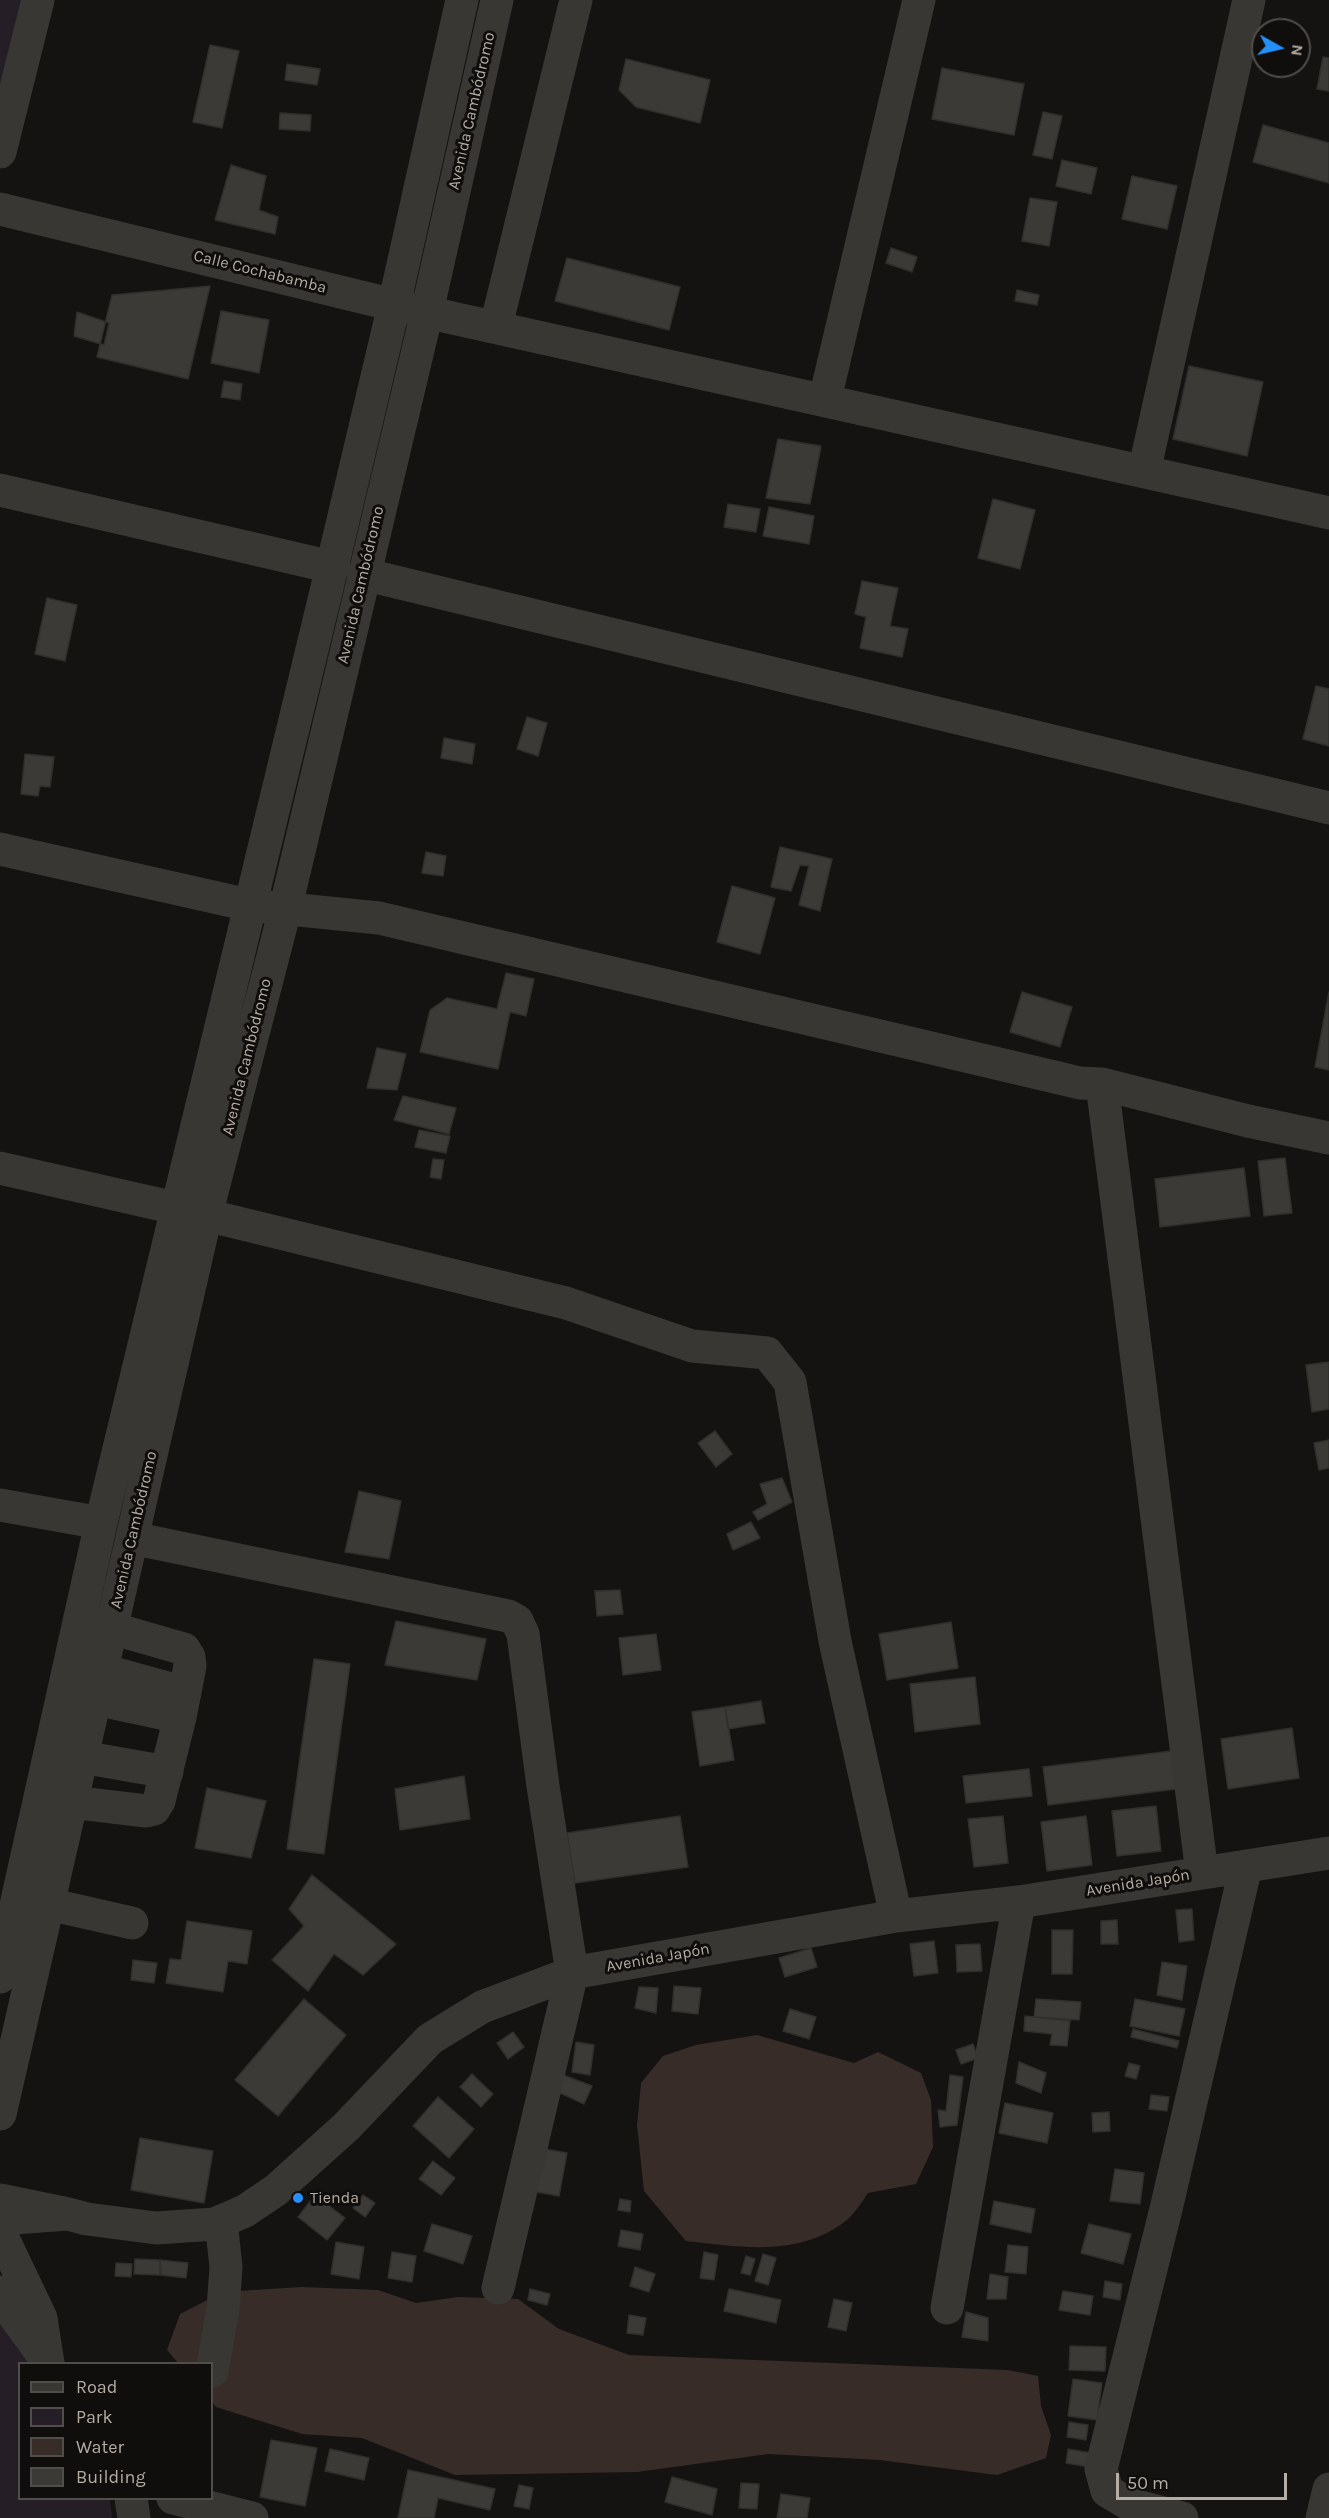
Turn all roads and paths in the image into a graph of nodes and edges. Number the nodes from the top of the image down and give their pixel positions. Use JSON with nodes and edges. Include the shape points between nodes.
{"nodes":[{"id":1,"x":38,"y":0,"type":"edge"},
{"id":2,"x":462,"y":0,"type":"edge"},
{"id":3,"x":496,"y":0,"type":"edge"},
{"id":4,"x":576,"y":0,"type":"edge"},
{"id":5,"x":919,"y":0,"type":"edge"},
{"id":6,"x":1249,"y":0,"type":"edge"},
{"id":7,"x":0,"y":152,"type":"edge"},
{"id":8,"x":0,"y":209,"type":"edge"},
{"id":9,"x":394,"y":305,"type":"junction"},
{"id":10,"x":427,"y":312,"type":"junction"},
{"id":11,"x":509,"y":329,"type":"junction"},
{"id":12,"x":825,"y":399,"type":"junction"},
{"id":13,"x":1144,"y":472,"type":"junction"},
{"id":14,"x":0,"y":490,"type":"edge"},
{"id":15,"x":1329,"y":513,"type":"edge"},
{"id":16,"x":348,"y":571,"type":"junction"},
{"id":17,"x":1329,"y":808,"type":"edge"},
{"id":18,"x":0,"y":849,"type":"edge"},
{"id":19,"x":249,"y":905,"type":"junction"},
{"id":20,"x":285,"y":910,"type":"junction"},
{"id":21,"x":1102,"y":1084,"type":"junction"},
{"id":22,"x":1329,"y":1138,"type":"edge"},
{"id":23,"x":0,"y":1168,"type":"edge"},
{"id":24,"x":192,"y":1212,"type":"junction"},
{"id":25,"x":0,"y":1505,"type":"edge"},
{"id":26,"x":101,"y":1523,"type":"junction"},
{"id":27,"x":132,"y":1538,"type":"junction"},
{"id":28,"x":111,"y":1628,"type":"junction"},
{"id":29,"x":99,"y":1685,"type":"junction"},
{"id":30,"x":183,"y":1705,"type":"junction"},
{"id":31,"x":82,"y":1757,"type":"junction"},
{"id":32,"x":167,"y":1772,"type":"junction"},
{"id":33,"x":71,"y":1802,"type":"junction"},
{"id":34,"x":14,"y":1850,"type":"edge"},
{"id":35,"x":1329,"y":1853,"type":"edge"},
{"id":36,"x":1246,"y":1866,"type":"junction"},
{"id":37,"x":1202,"y":1873,"type":"junction"},
{"id":38,"x":1019,"y":1902,"type":"junction"},
{"id":39,"x":48,"y":1905,"type":"junction"},
{"id":40,"x":896,"y":1916,"type":"junction"},
{"id":41,"x":132,"y":1923,"type":"dead end"},
{"id":42,"x":572,"y":1973,"type":"junction"},
{"id":43,"x":0,"y":1977,"type":"edge"},
{"id":44,"x":0,"y":2114,"type":"edge"},
{"id":45,"x":0,"y":2200,"type":"edge"},
{"id":46,"x":68,"y":2214,"type":"junction"},
{"id":47,"x":0,"y":2219,"type":"edge"},
{"id":48,"x":221,"y":2222,"type":"junction"},
{"id":49,"x":0,"y":2232,"type":"edge"},
{"id":50,"x":498,"y":2288,"type":"dead end"},
{"id":51,"x":0,"y":2292,"type":"edge"},
{"id":52,"x":947,"y":2308,"type":"dead end"},
{"id":53,"x":48,"y":2362,"type":"edge"},
{"id":54,"x":49,"y":2362,"type":"edge"},
{"id":55,"x":213,"y":2365,"type":"edge"},
{"id":56,"x":1329,"y":2489,"type":"edge"},
{"id":57,"x":131,"y":2500,"type":"edge"},
{"id":58,"x":181,"y":2500,"type":"edge"},
{"id":59,"x":134,"y":2518,"type":"edge"},
{"id":60,"x":252,"y":2518,"type":"edge"},
{"id":61,"x":1182,"y":2518,"type":"edge"},
{"id":62,"x":1322,"y":2518,"type":"edge"}],
"edges":[{"from":1,"to":7,"type":"street"},
{"from":2,"to":9,"type":"street","name":"Avenida Cambódromo"},
{"from":3,"to":10,"type":"street","name":"Avenida Cambódromo"},
{"from":4,"to":11,"type":"street"},
{"from":5,"to":12,"type":"street"},
{"from":6,"to":13,"type":"street"},
{"from":8,"to":9,"type":"street","name":"Calle Cochabamba"},
{"from":9,"to":10,"type":"street","name":"Calle Cochabamba"},
{"from":9,"to":16,"type":"street","name":"Avenida Cambódromo"},
{"from":10,"to":11,"type":"street","name":"Calle Cochabamba"},
{"from":10,"to":16,"type":"street","name":"Avenida Cambódromo"},
{"from":11,"to":12,"type":"street","name":"Calle Cochabamba"},
{"from":12,"to":13,"type":"street","name":"Calle Cochabamba"},
{"from":13,"to":15,"type":"street","name":"Calle Cochabamba"},
{"from":14,"to":16,"type":"street"},
{"from":16,"to":17,"type":"street"},
{"from":16,"to":19,"type":"street","name":"Avenida Cambódromo"},
{"from":16,"to":20,"type":"street","name":"Avenida Cambódromo"},
{"from":18,"to":19,"type":"street"},
{"from":19,"to":20,"type":"street"},
{"from":19,"to":24,"type":"street","name":"Avenida Cambódromo"},
{"from":20,"to":21,"type":"street","via":[[379,918],[1080,1083]]},
{"from":20,"to":24,"type":"street","name":"Avenida Cambódromo"},
{"from":21,"to":22,"type":"street"},
{"from":21,"to":37,"type":"street"},
{"from":23,"to":24,"type":"street"},
{"from":24,"to":26,"type":"street","name":"Avenida Cambódromo"},
{"from":24,"to":27,"type":"street","name":"Avenida Cambódromo"},
{"from":24,"to":40,"type":"street","via":[[566,1303],[692,1346],[767,1353],[790,1382],[835,1641]]},
{"from":25,"to":26,"type":"street"},
{"from":26,"to":34,"type":"street","name":"Avenida Cambódromo"},
{"from":27,"to":28,"type":"street","name":"Avenida Cambódromo"},
{"from":27,"to":42,"type":"street","via":[[518,1621]]},
{"from":28,"to":29,"type":"street","name":"Avenida Cambódromo"},
{"from":28,"to":30,"type":"street","via":[[184,1649],[190,1666]]},
{"from":29,"to":30,"type":"street"},
{"from":29,"to":31,"type":"street","name":"Avenida Cambódromo"},
{"from":30,"to":32,"type":"street"},
{"from":31,"to":32,"type":"street"},
{"from":31,"to":33,"type":"street","name":"Avenida Cambódromo"},
{"from":32,"to":33,"type":"street","via":[[154,1809]]},
{"from":33,"to":39,"type":"street","name":"Avenida Cambódromo"},
{"from":34,"to":43,"type":"street","name":"Avenida Cambódromo"},
{"from":35,"to":36,"type":"street","name":"Avenida Japón"},
{"from":36,"to":37,"type":"street","name":"Avenida Japón"},
{"from":36,"to":61,"type":"street","via":[[1101,2469],[1107,2491],[1129,2504]]},
{"from":37,"to":38,"type":"street","name":"Avenida Japón"},
{"from":38,"to":40,"type":"street","name":"Avenida Japón"},
{"from":38,"to":52,"type":"street"},
{"from":39,"to":41,"type":"street"},
{"from":39,"to":44,"type":"street","name":"Avenida Cambódromo"},
{"from":40,"to":42,"type":"street","name":"Avenida Japón"},
{"from":42,"to":48,"type":"street","name":"Avenida Japón","via":[[482,2007],[430,2038],[346,2127],[276,2190]]},
{"from":42,"to":50,"type":"street"},
{"from":45,"to":46,"type":"street","name":"Avenida Japón"},
{"from":46,"to":47,"type":"street","name":"Avenida Japón"},
{"from":46,"to":48,"type":"street","name":"Avenida Japón","via":[[156,2228]]},
{"from":48,"to":55,"type":"street","via":[[226,2266]]},
{"from":49,"to":54,"type":"street","via":[[41,2318]]},
{"from":51,"to":53,"type":"street"},
{"from":56,"to":62,"type":"street"},
{"from":57,"to":59,"type":"street"},
{"from":58,"to":60,"type":"street"}]}
